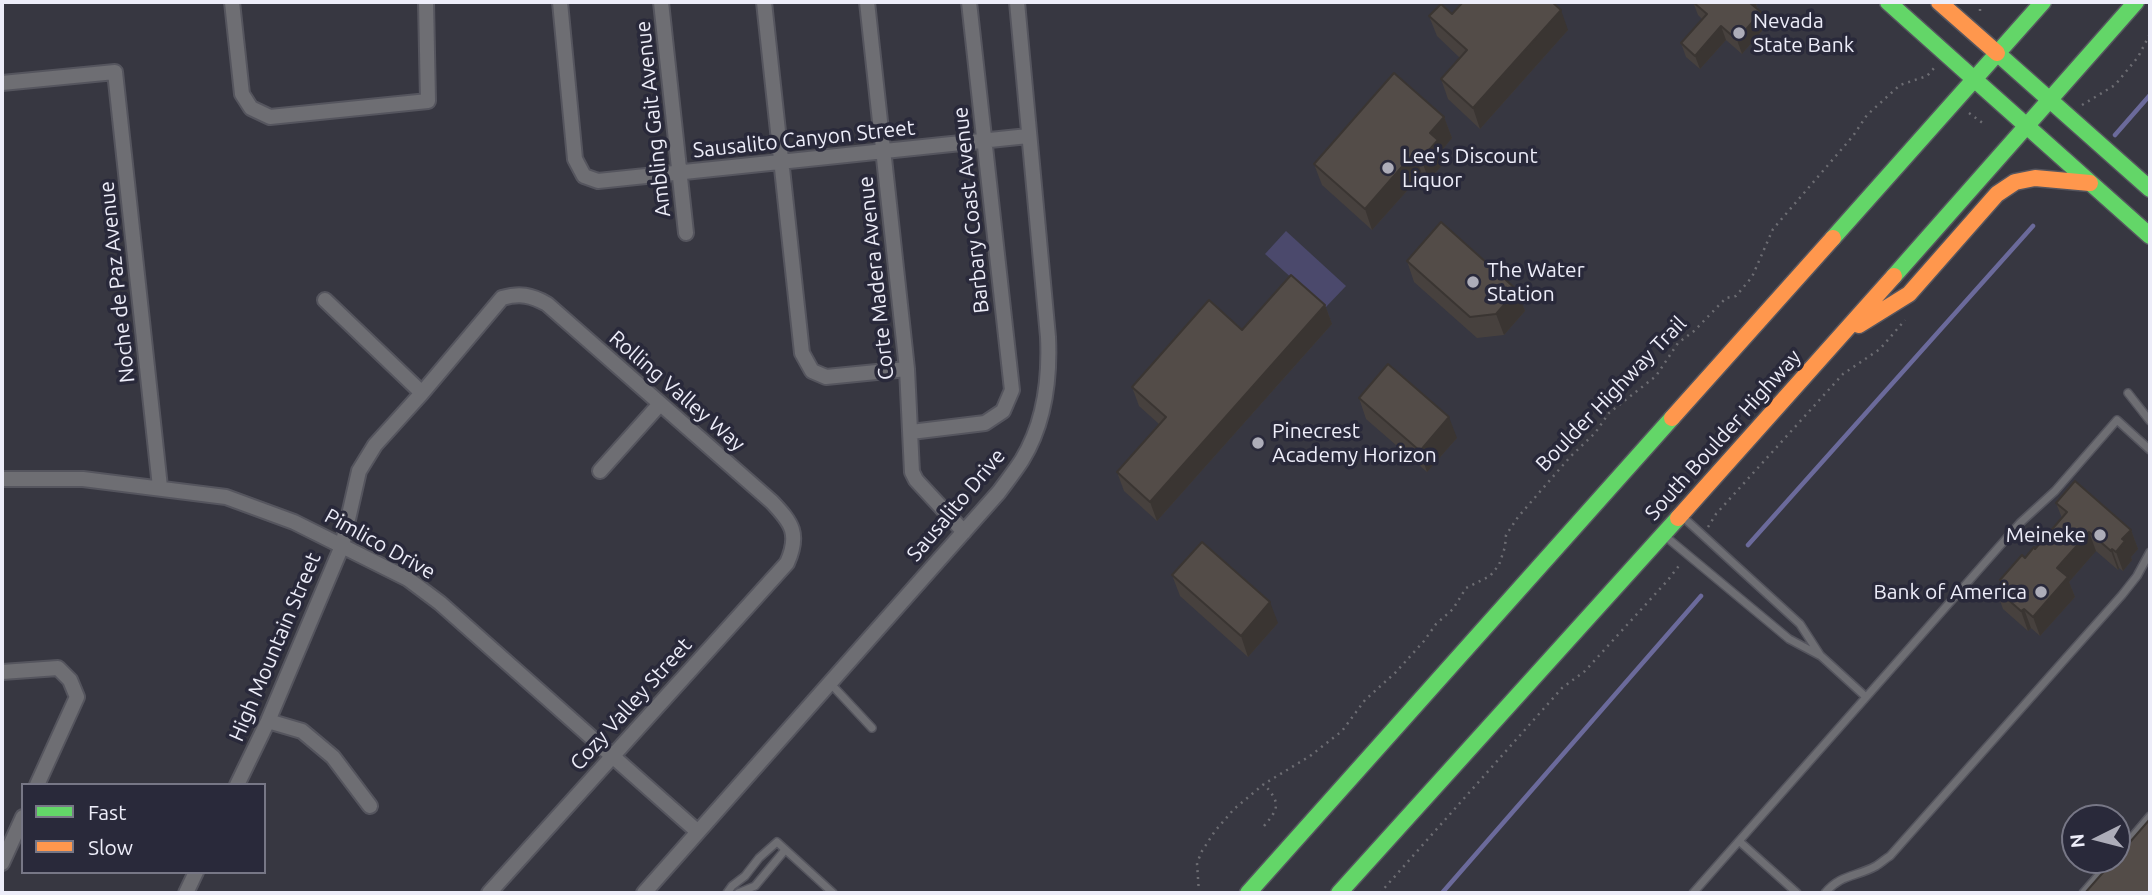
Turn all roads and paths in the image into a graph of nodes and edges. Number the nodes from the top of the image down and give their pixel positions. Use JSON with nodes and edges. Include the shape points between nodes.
{"nodes":[{"id":1,"x":232,"y":2,"type":"edge"},
{"id":2,"x":426,"y":2,"type":"edge"},
{"id":3,"x":560,"y":2,"type":"edge"},
{"id":4,"x":661,"y":2,"type":"edge"},
{"id":5,"x":764,"y":2,"type":"edge"},
{"id":6,"x":867,"y":2,"type":"edge"},
{"id":7,"x":969,"y":2,"type":"edge"},
{"id":8,"x":1017,"y":2,"type":"edge"},
{"id":9,"x":1888,"y":2,"type":"edge"},
{"id":10,"x":1939,"y":2,"type":"edge"},
{"id":11,"x":1980,"y":2,"type":"edge"},
{"id":12,"x":2043,"y":2,"type":"edge"},
{"id":13,"x":2136,"y":2,"type":"edge"},
{"id":14,"x":1980,"y":20,"type":"dead end"},
{"id":15,"x":2150,"y":34,"type":"edge"},
{"id":16,"x":1997,"y":53,"type":"junction"},
{"id":17,"x":1927,"y":76,"type":"dead end"},
{"id":18,"x":1974,"y":79,"type":"junction"},
{"id":19,"x":2,"y":83,"type":"edge"},
{"id":20,"x":2049,"y":99,"type":"junction"},
{"id":21,"x":2085,"y":102,"type":"dead end"},
{"id":22,"x":1969,"y":113,"type":"dead end"},
{"id":23,"x":1984,"y":124,"type":"dead end"},
{"id":24,"x":2025,"y":126,"type":"junction"},
{"id":25,"x":1028,"y":136,"type":"junction"},
{"id":26,"x":986,"y":140,"type":"junction"},
{"id":27,"x":883,"y":151,"type":"junction"},
{"id":28,"x":782,"y":162,"type":"junction"},
{"id":29,"x":680,"y":173,"type":"junction"},
{"id":30,"x":2090,"y":183,"type":"junction"},
{"id":31,"x":2150,"y":189,"type":"edge"},
{"id":32,"x":686,"y":233,"type":"dead end"},
{"id":33,"x":2150,"y":236,"type":"edge"},
{"id":34,"x":517,"y":294,"type":"joint"},
{"id":35,"x":325,"y":300,"type":"dead end"},
{"id":36,"x":1836,"y":340,"type":"junction"},
{"id":37,"x":907,"y":369,"type":"junction"},
{"id":38,"x":422,"y":393,"type":"junction"},
{"id":39,"x":2129,"y":393,"type":"dead end"},
{"id":40,"x":659,"y":405,"type":"junction"},
{"id":41,"x":2150,"y":421,"type":"edge"},
{"id":42,"x":911,"y":432,"type":"junction"},
{"id":43,"x":2150,"y":450,"type":"edge"},
{"id":44,"x":600,"y":471,"type":"dead end"},
{"id":45,"x":2,"y":479,"type":"edge"},
{"id":46,"x":160,"y":487,"type":"junction"},
{"id":47,"x":1680,"y":515,"type":"junction"},
{"id":48,"x":964,"y":532,"type":"junction"},
{"id":49,"x":1662,"y":534,"type":"junction"},
{"id":50,"x":794,"y":537,"type":"joint"},
{"id":51,"x":342,"y":546,"type":"junction"},
{"id":52,"x":2150,"y":552,"type":"edge"},
{"id":53,"x":1821,"y":656,"type":"junction"},
{"id":54,"x":2,"y":672,"type":"edge"},
{"id":55,"x":830,"y":683,"type":"junction"},
{"id":56,"x":1866,"y":697,"type":"junction"},
{"id":57,"x":268,"y":721,"type":"junction"},
{"id":58,"x":873,"y":728,"type":"dead end"},
{"id":59,"x":612,"y":757,"type":"junction"},
{"id":60,"x":38,"y":783,"type":"edge"},
{"id":61,"x":238,"y":783,"type":"edge"},
{"id":62,"x":1264,"y":784,"type":"junction"},
{"id":63,"x":370,"y":806,"type":"dead end"},
{"id":64,"x":2150,"y":816,"type":"edge"},
{"id":65,"x":21,"y":821,"type":"edge"},
{"id":66,"x":1264,"y":826,"type":"dead end"},
{"id":67,"x":698,"y":832,"type":"junction"},
{"id":68,"x":2131,"y":838,"type":"edge"},
{"id":69,"x":1739,"y":841,"type":"junction"},
{"id":70,"x":785,"y":849,"type":"junction"},
{"id":71,"x":2,"y":863,"type":"edge"},
{"id":72,"x":195,"y":874,"type":"edge"},
{"id":73,"x":2099,"y":874,"type":"edge"},
{"id":74,"x":186,"y":893,"type":"edge"},
{"id":75,"x":489,"y":893,"type":"edge"},
{"id":76,"x":644,"y":893,"type":"edge"},
{"id":77,"x":727,"y":893,"type":"edge"},
{"id":78,"x":738,"y":893,"type":"edge"},
{"id":79,"x":833,"y":893,"type":"edge"},
{"id":80,"x":1199,"y":893,"type":"edge"},
{"id":81,"x":1248,"y":893,"type":"edge"},
{"id":82,"x":1339,"y":893,"type":"edge"},
{"id":83,"x":1693,"y":893,"type":"edge"},
{"id":84,"x":1797,"y":893,"type":"edge"},
{"id":85,"x":1825,"y":893,"type":"edge"},
{"id":86,"x":2082,"y":893,"type":"edge"}],
"edges":[{"from":1,"to":2,"type":"street","via":[[242,94],[251,108],[270,117],[428,101]]},
{"from":3,"to":29,"type":"street","name":"Sausalito Canyon Street","via":[[575,159],[584,176],[598,181]]},
{"from":4,"to":29,"type":"street","name":"Ambling Gait Avenue"},
{"from":5,"to":28,"type":"street"},
{"from":6,"to":27,"type":"street","name":"Corte Madera Avenue"},
{"from":7,"to":26,"type":"street","name":"Barbary Coast Avenue"},
{"from":8,"to":25,"type":"street","name":"Sausalito Drive"},
{"from":9,"to":18,"type":"main road"},
{"from":10,"to":16,"type":"main road"},
{"from":11,"to":14,"type":"path"},
{"from":12,"to":16,"type":"main road"},
{"from":13,"to":20,"type":"main road","name":"South Boulder Highway"},
{"from":15,"to":21,"type":"path","via":[[2120,79]]},
{"from":16,"to":18,"type":"main road"},
{"from":16,"to":20,"type":"main road"},
{"from":17,"to":62,"type":"path","name":"Boulder Highway Trail","via":[[1900,86],[1867,115],[1773,229],[1752,277],[1736,296],[1727,298],[1678,343],[1656,376],[1620,402],[1537,494],[1506,535],[1499,565],[1490,576],[1466,588],[1396,672],[1364,700],[1342,731]]},
{"from":18,"to":24,"type":"main road"},
{"from":18,"to":81,"type":"main road"},
{"from":19,"to":46,"type":"street","name":"Noche de Paz Avenue","via":[[115,72]]},
{"from":20,"to":24,"type":"main road","name":"South Boulder Highway"},
{"from":20,"to":31,"type":"main road"},
{"from":22,"to":23,"type":"path"},
{"from":24,"to":30,"type":"main road"},
{"from":24,"to":36,"type":"main road","name":"South Boulder Highway"},
{"from":25,"to":26,"type":"street","name":"Sausalito Canyon Street"},
{"from":25,"to":48,"type":"street","name":"Sausalito Drive","via":[[1048,337],[1045,394],[1023,459]]},
{"from":26,"to":27,"type":"street","name":"Sausalito Canyon Street"},
{"from":26,"to":42,"type":"street","name":"Barbary Coast Avenue","via":[[1012,390],[1003,411],[985,423]]},
{"from":27,"to":28,"type":"street","name":"Sausalito Canyon Street"},
{"from":27,"to":37,"type":"street","name":"Corte Madera Avenue"},
{"from":28,"to":29,"type":"street","name":"Sausalito Canyon Street"},
{"from":28,"to":37,"type":"street","via":[[802,353],[812,371],[827,377]]},
{"from":29,"to":32,"type":"street","name":"Ambling Gait Avenue"},
{"from":30,"to":33,"type":"main road"},
{"from":30,"to":36,"type":"main road","via":[[2035,178],[2015,182],[1997,194],[1909,293]]},
{"from":34,"to":38,"type":"street","name":"High Mountain Street","via":[[502,298]]},
{"from":34,"to":40,"type":"street","name":"Rolling Valley Way","via":[[547,304]]},
{"from":35,"to":38,"type":"street"},
{"from":36,"to":47,"type":"main road","name":"South Boulder Highway"},
{"from":37,"to":42,"type":"street","name":"Corte Madera Avenue"},
{"from":38,"to":51,"type":"street","name":"High Mountain Street","via":[[375,445],[359,471]]},
{"from":39,"to":41,"type":"lane"},
{"from":40,"to":44,"type":"street"},
{"from":40,"to":50,"type":"street","name":"Rolling Valley Way","via":[[772,502],[788,519]]},
{"from":42,"to":48,"type":"street","name":"Corte Madera Avenue","via":[[916,480]]},
{"from":43,"to":56,"type":"lane","via":[[2117,420]]},
{"from":45,"to":46,"type":"street","name":"Pimlico Drive","via":[[83,479]]},
{"from":46,"to":51,"type":"street","name":"Pimlico Drive","via":[[226,497]]},
{"from":47,"to":49,"type":"main road","name":"South Boulder Highway"},
{"from":47,"to":53,"type":"lane","via":[[1800,624]]},
{"from":48,"to":55,"type":"street","name":"Sausalito Drive"},
{"from":49,"to":53,"type":"lane","via":[[1789,639]]},
{"from":49,"to":82,"type":"main road","name":"South Boulder Highway"},
{"from":50,"to":59,"type":"street","name":"Cozy Valley Street","via":[[787,563]]},
{"from":51,"to":57,"type":"street","name":"High Mountain Street"},
{"from":51,"to":59,"type":"street","name":"Pimlico Drive","via":[[408,579],[440,603]]},
{"from":52,"to":85,"type":"lane","via":[[2117,601],[1890,856],[1875,867],[1836,881]]},
{"from":53,"to":56,"type":"lane"},
{"from":54,"to":60,"type":"street","via":[[58,668],[77,697]]},
{"from":55,"to":58,"type":"lane"},
{"from":55,"to":67,"type":"street","name":"Sausalito Drive"},
{"from":56,"to":69,"type":"lane"},
{"from":57,"to":61,"type":"street","name":"High Mountain Street"},
{"from":57,"to":63,"type":"street","via":[[302,731],[332,757]]},
{"from":59,"to":67,"type":"street","name":"Pimlico Drive"},
{"from":59,"to":75,"type":"street","name":"Cozy Valley Street"},
{"from":62,"to":66,"type":"path","via":[[1277,804]]},
{"from":62,"to":80,"type":"path","name":"Boulder Highway Trail","via":[[1234,809],[1202,851]]},
{"from":64,"to":68,"type":"lane"},
{"from":65,"to":71,"type":"street"},
{"from":67,"to":76,"type":"street","name":"Sausalito Drive"},
{"from":69,"to":83,"type":"lane"},
{"from":69,"to":84,"type":"lane"},
{"from":70,"to":77,"type":"lane","via":[[777,842]]},
{"from":70,"to":78,"type":"lane","via":[[755,886]]},
{"from":70,"to":79,"type":"lane"},
{"from":72,"to":74,"type":"street"},
{"from":73,"to":86,"type":"lane"}]}
